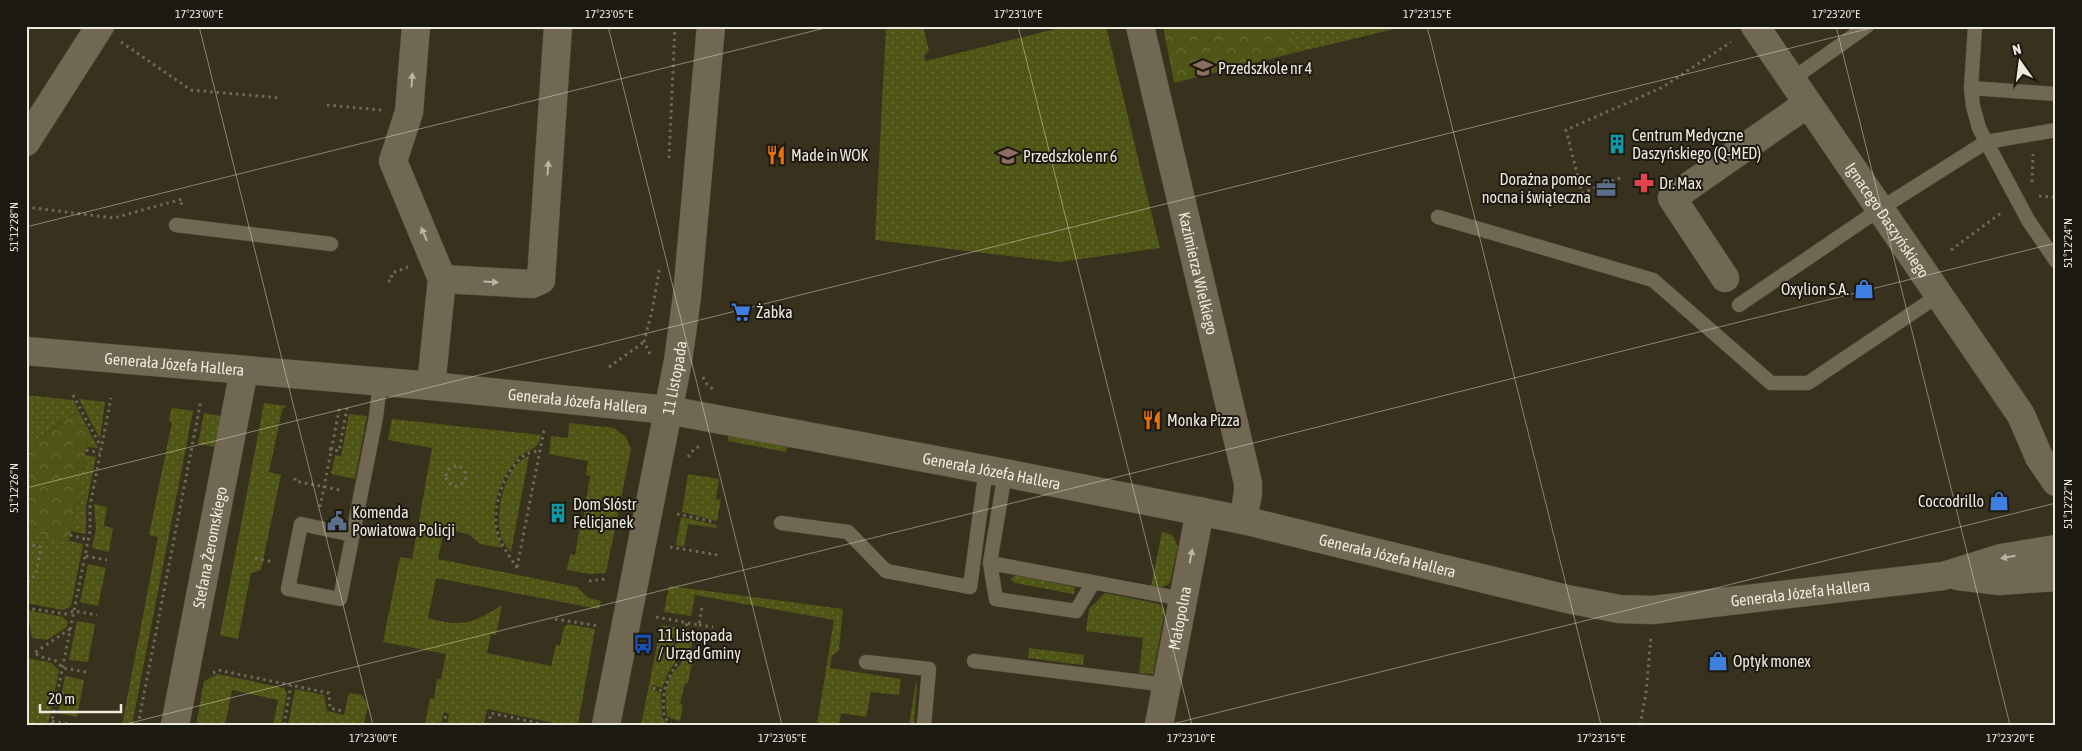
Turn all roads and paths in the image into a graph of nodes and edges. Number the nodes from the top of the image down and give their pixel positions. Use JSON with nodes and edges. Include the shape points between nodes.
{"nodes":[{"id":1,"x":416,"y":26,"type":"edge"},
{"id":2,"x":558,"y":26,"type":"edge"},
{"id":3,"x":675,"y":26,"type":"edge"},
{"id":4,"x":711,"y":26,"type":"edge"},
{"id":5,"x":1140,"y":26,"type":"edge"},
{"id":6,"x":1755,"y":26,"type":"edge"},
{"id":7,"x":1868,"y":26,"type":"edge"},
{"id":8,"x":1975,"y":26,"type":"edge"},
{"id":9,"x":108,"y":33,"type":"edge"},
{"id":10,"x":1731,"y":42,"type":"dead end"},
{"id":11,"x":1791,"y":80,"type":"junction"},
{"id":12,"x":1972,"y":88,"type":"junction"},
{"id":13,"x":2056,"y":94,"type":"edge"},
{"id":14,"x":281,"y":98,"type":"dead end"},
{"id":15,"x":1808,"y":104,"type":"junction"},
{"id":16,"x":327,"y":105,"type":"dead end"},
{"id":17,"x":410,"y":112,"type":"junction"},
{"id":18,"x":2056,"y":130,"type":"edge"},
{"id":19,"x":2034,"y":133,"type":"junction"},
{"id":20,"x":26,"y":142,"type":"edge"},
{"id":21,"x":1986,"y":142,"type":"junction"},
{"id":22,"x":669,"y":162,"type":"dead end"},
{"id":23,"x":1620,"y":178,"type":"dead end"},
{"id":24,"x":2032,"y":187,"type":"dead end"},
{"id":25,"x":182,"y":199,"type":"dead end"},
{"id":26,"x":2019,"y":201,"type":"junction"},
{"id":27,"x":26,"y":207,"type":"edge"},
{"id":28,"x":1880,"y":209,"type":"junction"},
{"id":29,"x":1438,"y":216,"type":"dead end"},
{"id":30,"x":176,"y":225,"type":"dead end"},
{"id":31,"x":331,"y":244,"type":"dead end"},
{"id":32,"x":1951,"y":250,"type":"dead end"},
{"id":33,"x":2056,"y":261,"type":"edge"},
{"id":34,"x":660,"y":265,"type":"dead end"},
{"id":35,"x":392,"y":273,"type":"dead end"},
{"id":36,"x":1725,"y":278,"type":"dead end"},
{"id":37,"x":442,"y":279,"type":"junction"},
{"id":38,"x":388,"y":281,"type":"dead end"},
{"id":39,"x":1939,"y":295,"type":"junction"},
{"id":40,"x":1738,"y":305,"type":"dead end"},
{"id":41,"x":644,"y":342,"type":"junction"},
{"id":42,"x":26,"y":351,"type":"edge"},
{"id":43,"x":678,"y":361,"type":"junction"},
{"id":44,"x":609,"y":367,"type":"dead end"},
{"id":45,"x":244,"y":370,"type":"junction"},
{"id":46,"x":702,"y":374,"type":"dead end"},
{"id":47,"x":380,"y":382,"type":"junction"},
{"id":48,"x":431,"y":386,"type":"junction"},
{"id":49,"x":720,"y":392,"type":"dead end"},
{"id":50,"x":73,"y":395,"type":"dead end"},
{"id":51,"x":110,"y":398,"type":"dead end"},
{"id":52,"x":201,"y":400,"type":"dead end"},
{"id":53,"x":340,"y":406,"type":"dead end"},
{"id":54,"x":347,"y":408,"type":"dead end"},
{"id":55,"x":668,"y":410,"type":"junction"},
{"id":56,"x":2021,"y":414,"type":"junction"},
{"id":57,"x":544,"y":430,"type":"dead end"},
{"id":58,"x":704,"y":443,"type":"dead end"},
{"id":59,"x":2056,"y":446,"type":"edge"},
{"id":60,"x":102,"y":448,"type":"junction"},
{"id":61,"x":331,"y":449,"type":"junction"},
{"id":62,"x":86,"y":450,"type":"dead end"},
{"id":63,"x":540,"y":450,"type":"junction"},
{"id":64,"x":100,"y":453,"type":"junction"},
{"id":65,"x":688,"y":458,"type":"dead end"},
{"id":66,"x":449,"y":470,"type":"joint"},
{"id":67,"x":996,"y":471,"type":"junction"},
{"id":68,"x":295,"y":478,"type":"dead end"},
{"id":69,"x":2056,"y":482,"type":"edge"},
{"id":70,"x":324,"y":487,"type":"junction"},
{"id":71,"x":361,"y":494,"type":"junction"},
{"id":72,"x":1200,"y":511,"type":"junction"},
{"id":73,"x":677,"y":514,"type":"dead end"},
{"id":74,"x":1243,"y":520,"type":"junction"},
{"id":75,"x":715,"y":522,"type":"dead end"},
{"id":76,"x":781,"y":523,"type":"dead end"},
{"id":77,"x":315,"y":527,"type":"junction"},
{"id":78,"x":70,"y":535,"type":"dead end"},
{"id":79,"x":353,"y":535,"type":"junction"},
{"id":80,"x":89,"y":540,"type":"junction"},
{"id":81,"x":26,"y":544,"type":"edge"},
{"id":82,"x":670,"y":547,"type":"dead end"},
{"id":83,"x":2056,"y":549,"type":"edge"},
{"id":84,"x":718,"y":555,"type":"dead end"},
{"id":85,"x":86,"y":556,"type":"junction"},
{"id":86,"x":107,"y":560,"type":"dead end"},
{"id":87,"x":990,"y":563,"type":"junction"},
{"id":88,"x":1949,"y":575,"type":"junction"},
{"id":89,"x":2056,"y":577,"type":"edge"},
{"id":90,"x":610,"y":580,"type":"dead end"},
{"id":91,"x":588,"y":581,"type":"dead end"},
{"id":92,"x":1093,"y":583,"type":"junction"},
{"id":93,"x":26,"y":584,"type":"edge"},
{"id":94,"x":1183,"y":600,"type":"junction"},
{"id":95,"x":702,"y":607,"type":"dead end"},
{"id":96,"x":26,"y":608,"type":"edge"},
{"id":97,"x":1653,"y":610,"type":"junction"},
{"id":98,"x":74,"y":611,"type":"junction"},
{"id":99,"x":97,"y":615,"type":"dead end"},
{"id":100,"x":656,"y":617,"type":"dead end"},
{"id":101,"x":555,"y":619,"type":"dead end"},
{"id":102,"x":688,"y":623,"type":"junction"},
{"id":103,"x":699,"y":624,"type":"junction"},
{"id":104,"x":601,"y":627,"type":"dead end"},
{"id":105,"x":713,"y":628,"type":"dead end"},
{"id":106,"x":71,"y":629,"type":"junction"},
{"id":107,"x":974,"y":661,"type":"dead end"},
{"id":108,"x":866,"y":662,"type":"dead end"},
{"id":109,"x":63,"y":668,"type":"junction"},
{"id":110,"x":86,"y":672,"type":"dead end"},
{"id":111,"x":208,"y":675,"type":"dead end"},
{"id":112,"x":1168,"y":684,"type":"junction"},
{"id":113,"x":291,"y":685,"type":"junction"},
{"id":114,"x":653,"y":688,"type":"dead end"},
{"id":115,"x":663,"y":691,"type":"junction"},
{"id":116,"x":343,"y":711,"type":"dead end"},
{"id":117,"x":446,"y":715,"type":"dead end"},
{"id":118,"x":52,"y":723,"type":"edge"},
{"id":119,"x":74,"y":725,"type":"edge"},
{"id":120,"x":138,"y":725,"type":"edge"},
{"id":121,"x":175,"y":725,"type":"edge"},
{"id":122,"x":284,"y":725,"type":"edge"},
{"id":123,"x":444,"y":725,"type":"edge"},
{"id":124,"x":488,"y":725,"type":"edge"},
{"id":125,"x":547,"y":725,"type":"edge"},
{"id":126,"x":606,"y":725,"type":"edge"},
{"id":127,"x":672,"y":725,"type":"edge"},
{"id":128,"x":924,"y":725,"type":"edge"},
{"id":129,"x":1160,"y":725,"type":"edge"},
{"id":130,"x":1640,"y":725,"type":"edge"}],
"edges":[{"from":17,"to":1,"type":"street","one_way":true},
{"from":37,"to":2,"type":"street","one_way":true,"via":[[532,284],[541,280]]},
{"from":3,"to":22,"type":"path"},
{"from":4,"to":43,"type":"street","name":"11 Listopada","via":[[687,296]]},
{"from":5,"to":74,"type":"street","name":"Kazimierza Wielkiego","via":[[1248,482]]},
{"from":6,"to":11,"type":"street","name":"Ignacego Daszyńskiego"},
{"from":7,"to":11,"type":"lane"},
{"from":8,"to":12,"type":"lane"},
{"from":9,"to":14,"type":"path","via":[[192,90]]},
{"from":9,"to":20,"type":"street"},
{"from":10,"to":23,"type":"path","via":[[1663,87],[1566,130],[1582,193]]},
{"from":11,"to":15,"type":"street","name":"Ignacego Daszyńskiego"},
{"from":12,"to":13,"type":"lane"},
{"from":12,"to":21,"type":"lane","via":[[1973,106]]},
{"from":15,"to":28,"type":"street","name":"Ignacego Daszyńskiego"},
{"from":15,"to":36,"type":"street","via":[[1672,198]]},
{"from":16,"to":17,"type":"path"},
{"from":37,"to":17,"type":"street","one_way":true,"via":[[393,161]]},
{"from":18,"to":19,"type":"lane"},
{"from":19,"to":21,"type":"lane"},
{"from":19,"to":24,"type":"path"},
{"from":21,"to":26,"type":"lane"},
{"from":21,"to":28,"type":"lane"},
{"from":25,"to":27,"type":"path","via":[[114,218]]},
{"from":26,"to":32,"type":"path"},
{"from":26,"to":33,"type":"lane"},
{"from":28,"to":39,"type":"street","name":"Ignacego Daszyńskiego"},
{"from":28,"to":40,"type":"lane"},
{"from":29,"to":39,"type":"lane","via":[[1653,280],[1771,382],[1808,384]]},
{"from":30,"to":31,"type":"lane"},
{"from":34,"to":41,"type":"path"},
{"from":35,"to":38,"type":"path","via":[[391,281]]},
{"from":37,"to":48,"type":"street"},
{"from":39,"to":56,"type":"street","name":"Ignacego Daszyńskiego"},
{"from":41,"to":43,"type":"path","via":[[648,352],[658,358]]},
{"from":41,"to":44,"type":"path"},
{"from":42,"to":45,"type":"street","name":"Generała Józefa Hallera"},
{"from":43,"to":55,"type":"street","name":"11 Listopada"},
{"from":45,"to":47,"type":"street","name":"Generała Józefa Hallera"},
{"from":45,"to":121,"type":"street","name":"Stefana Żeromskiego"},
{"from":46,"to":49,"type":"path","via":[[706,383]]},
{"from":47,"to":48,"type":"street","name":"Generała Józefa Hallera"},
{"from":47,"to":71,"type":"lane"},
{"from":48,"to":55,"type":"street","name":"Generała Józefa Hallera"},
{"from":50,"to":60,"type":"path"},
{"from":51,"to":60,"type":"path"},
{"from":52,"to":120,"type":"path"},
{"from":53,"to":61,"type":"path"},
{"from":54,"to":61,"type":"path","via":[[339,451]]},
{"from":55,"to":67,"type":"street","name":"Generała Józefa Hallera"},
{"from":55,"to":126,"type":"street","name":"11 Listopada"},
{"from":56,"to":59,"type":"street","name":"Ignacego Daszyńskiego"},
{"from":56,"to":69,"type":"street","name":"Ignacego Daszyńskiego","via":[[2039,457]]},
{"from":57,"to":63,"type":"path"},
{"from":58,"to":65,"type":"path"},
{"from":60,"to":64,"type":"path"},
{"from":61,"to":70,"type":"path"},
{"from":62,"to":64,"type":"path"},
{"from":63,"to":63,"type":"path","via":[[523,456],[517,463],[504,482],[498,503],[498,536],[516,568]]},
{"from":64,"to":80,"type":"path","via":[[90,506]]},
{"from":66,"to":66,"type":"path","via":[[447,479],[450,484],[459,486],[464,482],[463,470],[454,467]]},
{"from":67,"to":72,"type":"street","name":"Generała Józefa Hallera"},
{"from":67,"to":76,"type":"lane","via":[[970,587],[886,571],[848,532]]},
{"from":67,"to":87,"type":"lane"},
{"from":68,"to":70,"type":"path","via":[[294,481]]},
{"from":70,"to":71,"type":"path"},
{"from":70,"to":77,"type":"path"},
{"from":71,"to":79,"type":"lane"},
{"from":72,"to":74,"type":"street","name":"Generała Józefa Hallera"},
{"from":94,"to":72,"type":"street","name":"Małopolna","one_way":true},
{"from":73,"to":75,"type":"path"},
{"from":74,"to":97,"type":"street","name":"Generała Józefa Hallera","via":[[1567,599]]},
{"from":77,"to":79,"type":"lane"},
{"from":77,"to":79,"type":"lane","via":[[301,524],[288,589],[340,599]]},
{"from":78,"to":80,"type":"path"},
{"from":80,"to":85,"type":"path"},
{"from":81,"to":93,"type":"path","via":[[41,547],[36,574]]},
{"from":82,"to":84,"type":"path"},
{"from":83,"to":88,"type":"street","name":"Generała Józefa Hallera","one_way":true,"via":[[2001,558]]},
{"from":85,"to":86,"type":"path"},
{"from":85,"to":98,"type":"path"},
{"from":87,"to":92,"type":"lane"},
{"from":87,"to":92,"type":"lane","via":[[996,599],[1076,612]]},
{"from":88,"to":89,"type":"street","name":"Generała Józefa Hallera","via":[[2000,580]]},
{"from":88,"to":97,"type":"street","name":"Generała Józefa Hallera"},
{"from":90,"to":91,"type":"path"},
{"from":92,"to":94,"type":"lane"},
{"from":94,"to":112,"type":"street","name":"Małopolna"},
{"from":95,"to":103,"type":"path"},
{"from":96,"to":98,"type":"path","via":[[65,614]]},
{"from":97,"to":130,"type":"path"},
{"from":98,"to":99,"type":"path"},
{"from":98,"to":106,"type":"path"},
{"from":100,"to":102,"type":"path"},
{"from":101,"to":104,"type":"path"},
{"from":102,"to":103,"type":"path"},
{"from":102,"to":115,"type":"path","via":[[675,639],[679,660]]},
{"from":103,"to":105,"type":"path"},
{"from":106,"to":109,"type":"path"},
{"from":106,"to":109,"type":"path","via":[[34,653],[56,661]]},
{"from":107,"to":112,"type":"lane"},
{"from":108,"to":128,"type":"lane","via":[[929,669]]},
{"from":109,"to":110,"type":"path"},
{"from":109,"to":118,"type":"path"},
{"from":111,"to":113,"type":"path","via":[[218,670]]},
{"from":112,"to":129,"type":"street","name":"Małopolna"},
{"from":113,"to":116,"type":"path","via":[[328,693],[330,708]]},
{"from":113,"to":122,"type":"path"},
{"from":114,"to":115,"type":"path"},
{"from":115,"to":127,"type":"path","via":[[664,717]]},
{"from":117,"to":123,"type":"path"},
{"from":118,"to":119,"type":"path"},
{"from":124,"to":125,"type":"path","via":[[491,713]]}]}
